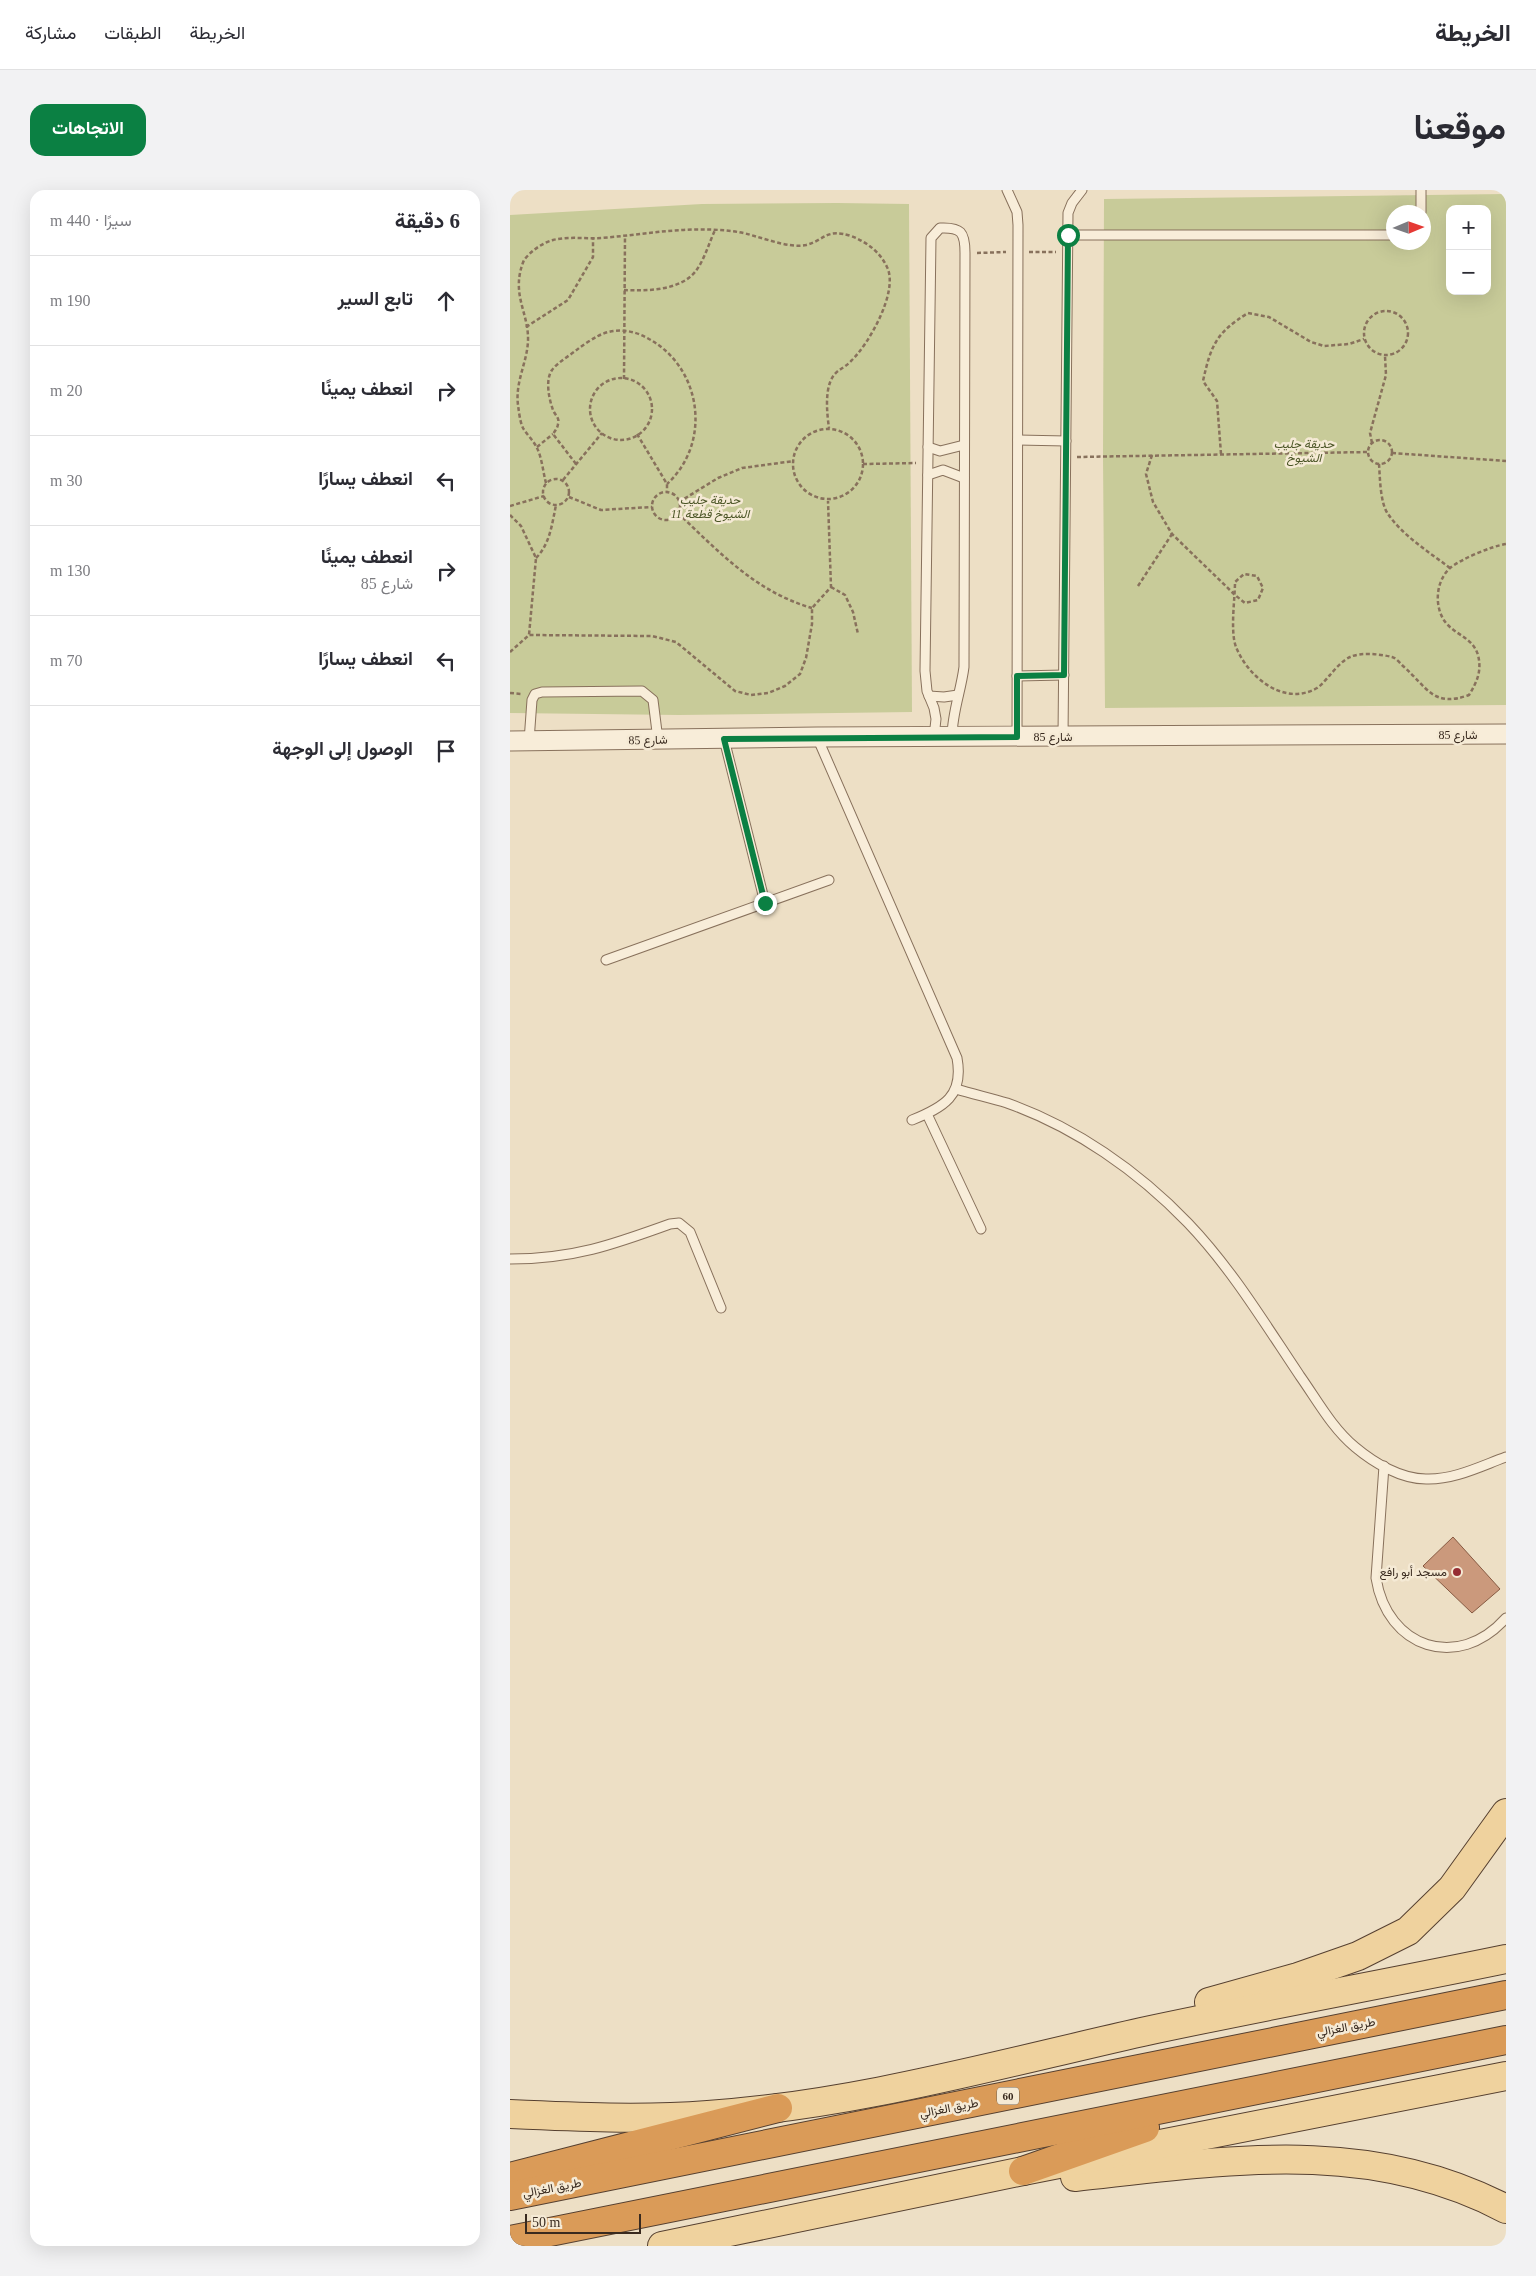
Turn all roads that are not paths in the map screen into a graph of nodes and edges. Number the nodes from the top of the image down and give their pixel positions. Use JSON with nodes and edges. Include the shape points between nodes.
{"nodes":[{"id":1,"x":1007,"y":190,"type":"edge"},
{"id":2,"x":1082,"y":190,"type":"edge"},
{"id":3,"x":1421,"y":190,"type":"edge"},
{"id":4,"x":1421,"y":205,"type":"edge"},
{"id":5,"x":1386,"y":234,"type":"edge"},
{"id":6,"x":1068,"y":235,"type":"junction"},
{"id":7,"x":1018,"y":440,"type":"junction"},
{"id":8,"x":1066,"y":440,"type":"junction"},
{"id":9,"x":964,"y":445,"type":"junction"},
{"id":10,"x":928,"y":447,"type":"junction"},
{"id":11,"x":928,"y":475,"type":"junction"},
{"id":12,"x":964,"y":478,"type":"junction"},
{"id":13,"x":1064,"y":675,"type":"junction"},
{"id":14,"x":1017,"y":676,"type":"junction"},
{"id":15,"x":958,"y":695,"type":"junction"},
{"id":16,"x":929,"y":696,"type":"junction"},
{"id":17,"x":1506,"y":734,"type":"edge"},
{"id":18,"x":817,"y":737,"type":"junction"},
{"id":19,"x":943,"y":737,"type":"junction"},
{"id":20,"x":1017,"y":737,"type":"junction"},
{"id":21,"x":1063,"y":737,"type":"junction"},
{"id":22,"x":724,"y":739,"type":"junction"},
{"id":23,"x":658,"y":740,"type":"junction"},
{"id":24,"x":510,"y":741,"type":"edge"},
{"id":25,"x":529,"y":741,"type":"junction"},
{"id":26,"x":829,"y":880,"type":"dead end"},
{"id":27,"x":765,"y":903,"type":"junction"},
{"id":28,"x":606,"y":960,"type":"dead end"},
{"id":29,"x":956,"y":1089,"type":"junction"},
{"id":30,"x":928,"y":1114,"type":"junction"},
{"id":31,"x":912,"y":1120,"type":"dead end"},
{"id":32,"x":981,"y":1229,"type":"dead end"},
{"id":33,"x":510,"y":1259,"type":"edge"},
{"id":34,"x":722,"y":1308,"type":"dead end"},
{"id":35,"x":1506,"y":1457,"type":"edge"},
{"id":36,"x":1384,"y":1466,"type":"junction"},
{"id":37,"x":1506,"y":1618,"type":"edge"},
{"id":38,"x":1506,"y":1813,"type":"edge"},
{"id":39,"x":1506,"y":1959,"type":"edge"},
{"id":40,"x":1506,"y":1995,"type":"edge"},
{"id":41,"x":1146,"y":2032,"type":"junction"},
{"id":42,"x":1506,"y":2040,"type":"edge"},
{"id":43,"x":1506,"y":2076,"type":"edge"},
{"id":44,"x":1237,"y":2096,"type":"junction"},
{"id":45,"x":778,"y":2108,"type":"junction"},
{"id":46,"x":510,"y":2114,"type":"edge"},
{"id":47,"x":1023,"y":2171,"type":"junction"},
{"id":48,"x":510,"y":2177,"type":"edge"},
{"id":49,"x":510,"y":2196,"type":"edge"},
{"id":50,"x":890,"y":2198,"type":"junction"},
{"id":51,"x":1506,"y":2209,"type":"edge"},
{"id":52,"x":510,"y":2240,"type":"edge"},
{"id":53,"x":662,"y":2246,"type":"edge"}],
"edges":[{"from":1,"to":7,"type":"lane","via":[[1017,212],[1018,225]]},
{"from":2,"to":6,"type":"lane","via":[[1068,213]]},
{"from":3,"to":4,"type":"lane"},
{"from":5,"to":6,"type":"lane"},
{"from":6,"to":8,"type":"lane"},
{"from":7,"to":8,"type":"lane"},
{"from":7,"to":14,"type":"lane"},
{"from":8,"to":13,"type":"lane"},
{"from":9,"to":10,"type":"lane","via":[[940,451]]},
{"from":9,"to":10,"type":"lane","via":[[965,240],[954,227],[940,228],[931,238]]},
{"from":9,"to":12,"type":"lane"},
{"from":10,"to":11,"type":"lane"},
{"from":11,"to":12,"type":"lane","via":[[944,470]]},
{"from":11,"to":16,"type":"lane","via":[[925,670]]},
{"from":12,"to":15,"type":"lane","via":[[964,667]]},
{"from":13,"to":14,"type":"lane"},
{"from":13,"to":21,"type":"lane"},
{"from":14,"to":20,"type":"lane"},
{"from":15,"to":16,"type":"lane"},
{"from":15,"to":19,"type":"lane"},
{"from":16,"to":19,"type":"lane"},
{"from":17,"to":21,"type":"street","name":"شارع 85"},
{"from":18,"to":19,"type":"street","name":"شارع 85"},
{"from":18,"to":22,"type":"street","name":"شارع 85"},
{"from":18,"to":29,"type":"lane","via":[[957,1058]]},
{"from":19,"to":20,"type":"street","name":"شارع 85"},
{"from":20,"to":21,"type":"street","name":"شارع 85"},
{"from":22,"to":23,"type":"street","name":"شارع 85"},
{"from":22,"to":27,"type":"lane"},
{"from":23,"to":25,"type":"street","name":"شارع 85"},
{"from":23,"to":25,"type":"lane","via":[[653,700],[642,691],[535,694]]},
{"from":24,"to":25,"type":"street","name":"شارع 85"},
{"from":26,"to":27,"type":"lane"},
{"from":27,"to":28,"type":"lane"},
{"from":29,"to":30,"type":"lane","via":[[950,1100]]},
{"from":29,"to":36,"type":"lane","via":[[1008,1104],[1057,1125],[1104,1152],[1148,1185],[1188,1223],[1224,1265],[1332,1422],[1355,1447]]},
{"from":30,"to":31,"type":"lane"},
{"from":30,"to":32,"type":"lane"},
{"from":33,"to":34,"type":"lane","via":[[585,1253],[679,1223],[690,1232]]},
{"from":35,"to":36,"type":"lane","via":[[1440,1479],[1411,1478]]},
{"from":36,"to":37,"type":"lane","via":[[1376,1578],[1379,1596],[1392,1620],[1412,1638],[1446,1648],[1482,1640]]},
{"from":38,"to":41,"type":"main road","via":[[1452,1888],[1408,1931],[1358,1956],[1202,2004]]},
{"from":39,"to":41,"type":"main road"},
{"from":40,"to":49,"type":"highway","name":"طريق الغزالي","number":"60"},
{"from":41,"to":45,"type":"main road","via":[[906,2086]]},
{"from":42,"to":44,"type":"highway"},
{"from":43,"to":47,"type":"main road"},
{"from":44,"to":47,"type":"highway"},
{"from":44,"to":52,"type":"highway"},
{"from":45,"to":46,"type":"main road","via":[[630,2119]]},
{"from":45,"to":48,"type":"highway"},
{"from":47,"to":50,"type":"main road"},
{"from":50,"to":51,"type":"main road","via":[[1225,2161],[1294,2158],[1360,2162],[1413,2172],[1474,2192]]},
{"from":50,"to":53,"type":"main road"}]}
